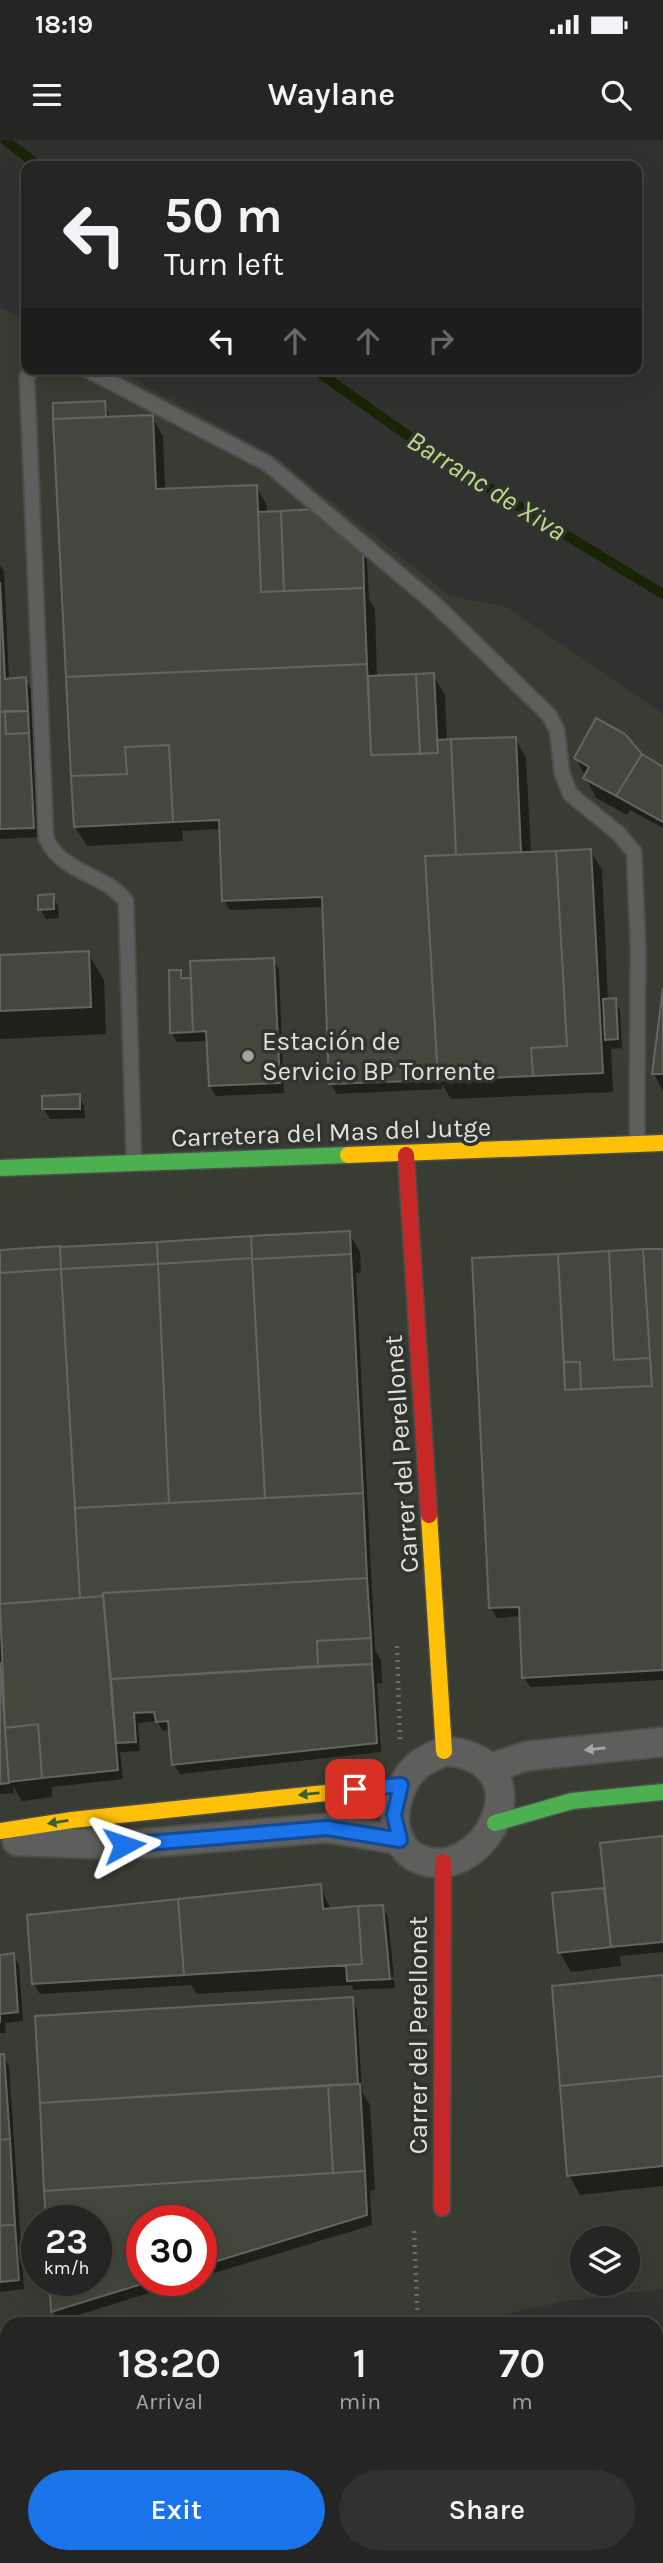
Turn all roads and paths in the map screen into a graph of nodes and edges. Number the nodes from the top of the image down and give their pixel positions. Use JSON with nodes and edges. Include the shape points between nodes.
{"nodes":[{"id":1,"x":28,"y":375,"type":"edge"},
{"id":2,"x":97,"y":375,"type":"edge"},
{"id":3,"x":637,"y":1143,"type":"junction"},
{"id":4,"x":663,"y":1143,"type":"edge"},
{"id":5,"x":406,"y":1155,"type":"junction"},
{"id":6,"x":134,"y":1164,"type":"junction"},
{"id":7,"x":0,"y":1168,"type":"edge"},
{"id":8,"x":397,"y":1644,"type":"dead end"},
{"id":9,"x":663,"y":1742,"type":"edge"},
{"id":10,"x":396,"y":1750,"type":"dead end"},
{"id":11,"x":444,"y":1751,"type":"junction"},
{"id":12,"x":491,"y":1768,"type":"junction"},
{"id":13,"x":401,"y":1785,"type":"junction"},
{"id":14,"x":663,"y":1792,"type":"edge"},
{"id":15,"x":495,"y":1823,"type":"junction"},
{"id":16,"x":0,"y":1830,"type":"edge"},
{"id":17,"x":0,"y":1840,"type":"edge"},
{"id":18,"x":400,"y":1840,"type":"junction"},
{"id":19,"x":443,"y":1862,"type":"junction"},
{"id":20,"x":442,"y":2208,"type":"dead end"},
{"id":21,"x":414,"y":2224,"type":"dead end"},
{"id":22,"x":418,"y":2317,"type":"edge"}],
"edges":[{"from":1,"to":6,"type":"lane","via":[[46,838],[59,859],[117,890],[125,901]]},
{"from":2,"to":3,"type":"lane","via":[[268,464],[436,605],[549,715],[557,730],[562,773],[570,793],[634,852]]},
{"from":3,"to":4,"type":"street","name":"Carretera del Mas del Jutge"},
{"from":3,"to":5,"type":"street","name":"Carretera del Mas del Jutge"},
{"from":5,"to":6,"type":"street","name":"Carretera del Mas del Jutge"},
{"from":5,"to":11,"type":"street","name":"Carrer del Perellonet"},
{"from":6,"to":7,"type":"street","name":"Carretera del Mas del Jutge"},
{"from":8,"to":10,"type":"path","via":[[400,1738]]},
{"from":9,"to":12,"type":"street","one_way":true,"via":[[527,1756]]},
{"from":11,"to":12,"type":"street","via":[[467,1753]]},
{"from":11,"to":13,"type":"street","via":[[417,1765]]},
{"from":12,"to":15,"type":"street","via":[[501,1794]]},
{"from":13,"to":16,"type":"street","one_way":true},
{"from":13,"to":18,"type":"street","via":[[394,1815]]},
{"from":14,"to":15,"type":"street","via":[[572,1801]]},
{"from":15,"to":19,"type":"street","via":[[461,1858]]},
{"from":17,"to":18,"type":"street","via":[[124,1845],[327,1828]]},
{"from":18,"to":19,"type":"street","via":[[415,1857]]},
{"from":19,"to":20,"type":"street","name":"Carrer del Perellonet"},
{"from":21,"to":22,"type":"path"}]}
